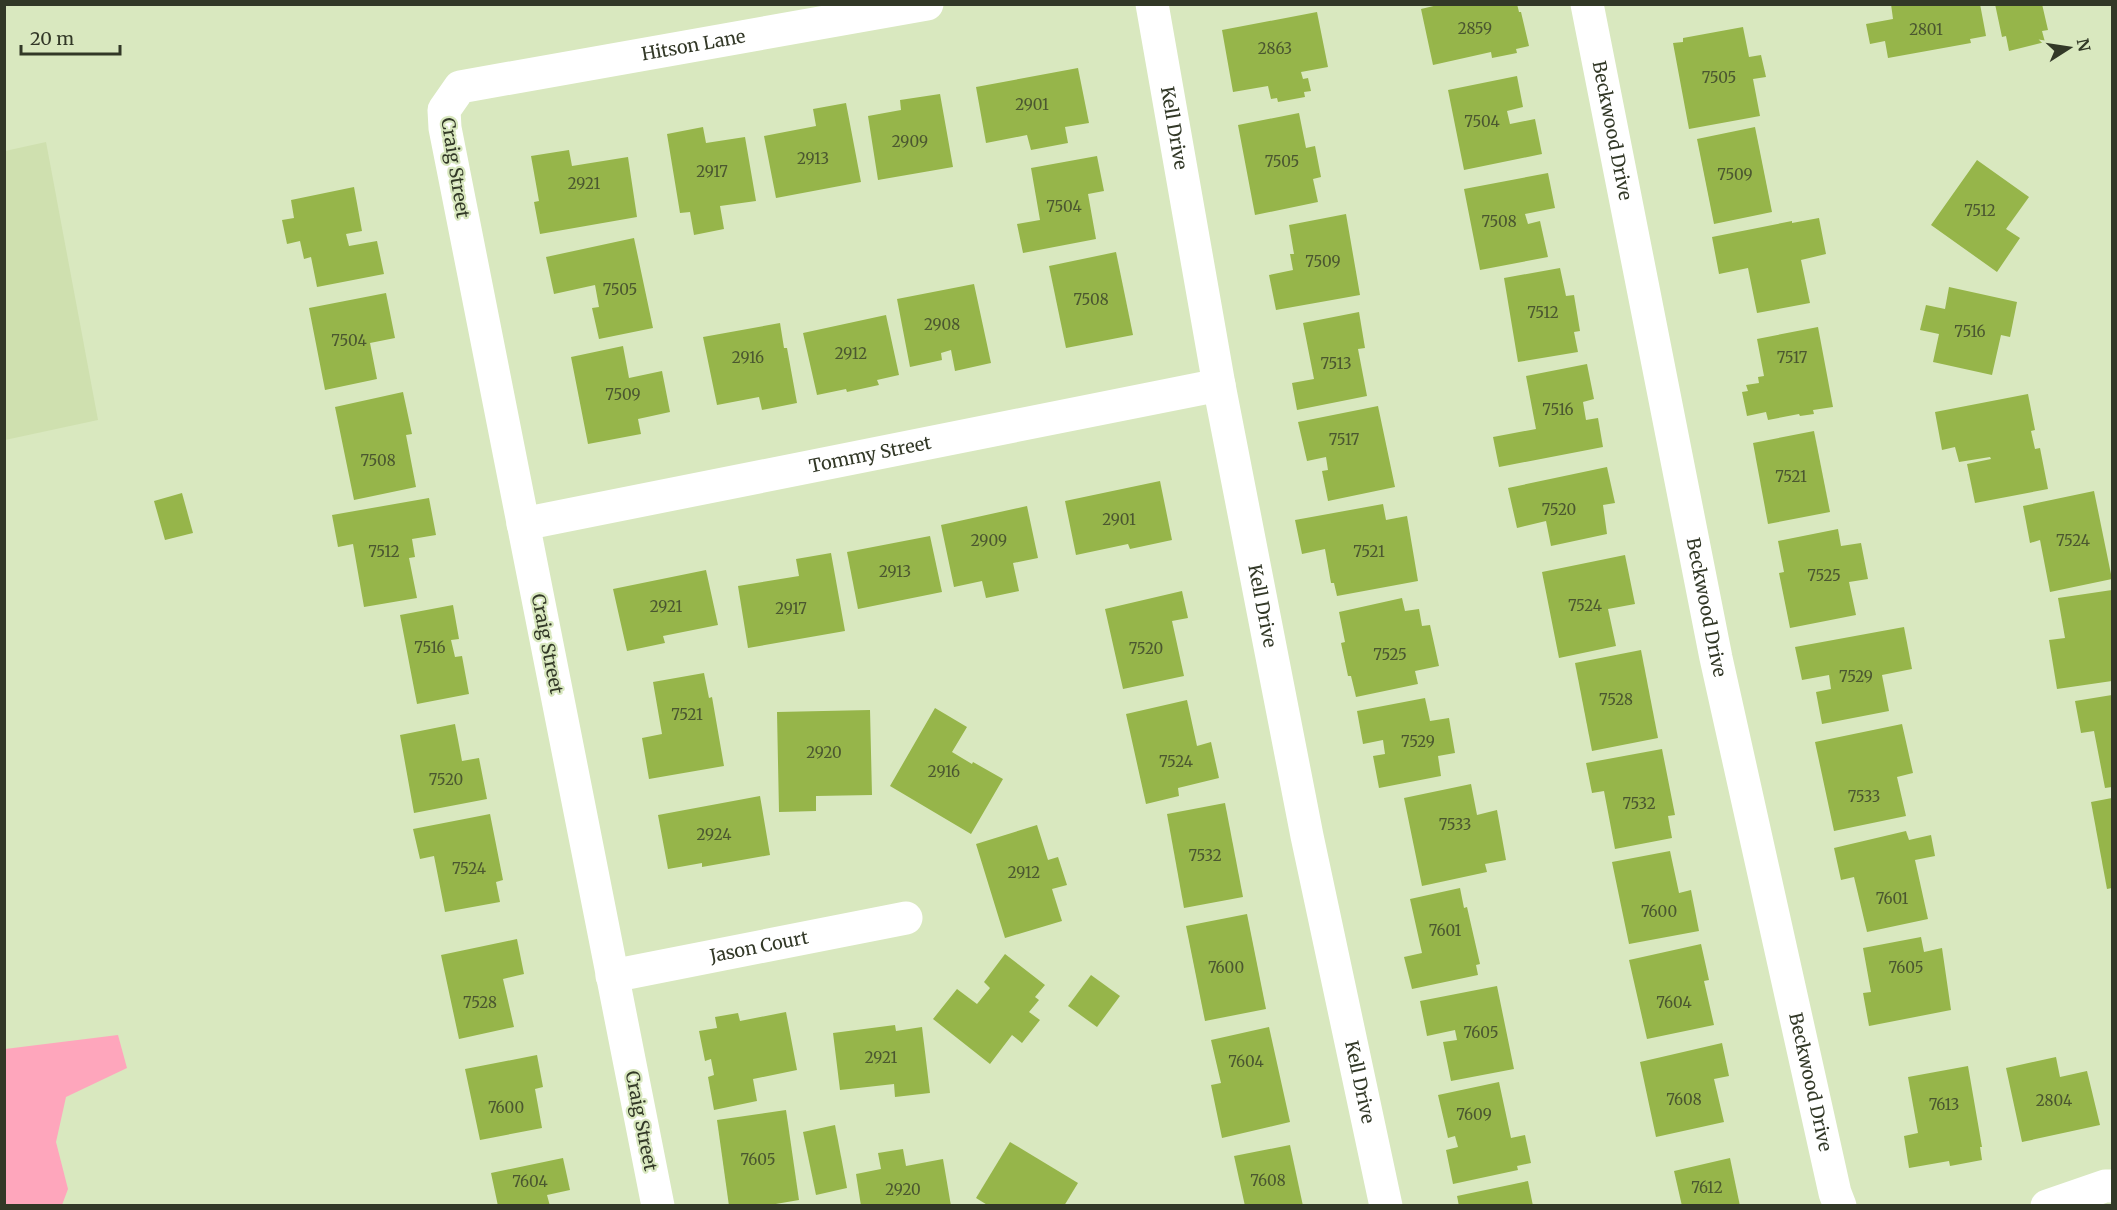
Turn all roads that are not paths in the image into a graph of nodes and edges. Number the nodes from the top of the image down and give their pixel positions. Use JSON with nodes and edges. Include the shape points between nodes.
{"nodes":[{"id":1,"x":927,"y":4,"type":"edge"},
{"id":2,"x":1152,"y":4,"type":"edge"},
{"id":3,"x":1587,"y":4,"type":"edge"},
{"id":4,"x":875,"y":9,"type":"edge"},
{"id":5,"x":460,"y":87,"type":"joint"},
{"id":6,"x":1219,"y":385,"type":"junction"},
{"id":7,"x":523,"y":524,"type":"junction"},
{"id":8,"x":906,"y":918,"type":"dead end"},
{"id":9,"x":612,"y":976,"type":"junction"},
{"id":10,"x":2112,"y":1186,"type":"edge"},
{"id":11,"x":657,"y":1206,"type":"edge"},
{"id":12,"x":1386,"y":1206,"type":"edge"},
{"id":13,"x":1840,"y":1206,"type":"edge"},
{"id":14,"x":2047,"y":1206,"type":"edge"}],
"edges":[{"from":1,"to":4,"type":"street","name":"Hitson Lane"},
{"from":2,"to":6,"type":"street","name":"Kell Drive"},
{"from":3,"to":13,"type":"street","name":"Beckwood Drive","via":[[1716,658]]},
{"from":4,"to":5,"type":"street","name":"Hitson Lane"},
{"from":5,"to":7,"type":"street","name":"Craig Street","via":[[444,110],[445,128]]},
{"from":6,"to":7,"type":"street","name":"Tommy Street"},
{"from":6,"to":12,"type":"street","name":"Kell Drive","via":[[1307,836]]},
{"from":7,"to":9,"type":"street","name":"Craig Street"},
{"from":8,"to":9,"type":"street","name":"Jason Court"},
{"from":9,"to":11,"type":"street","name":"Craig Street"},
{"from":10,"to":14,"type":"street"}]}
